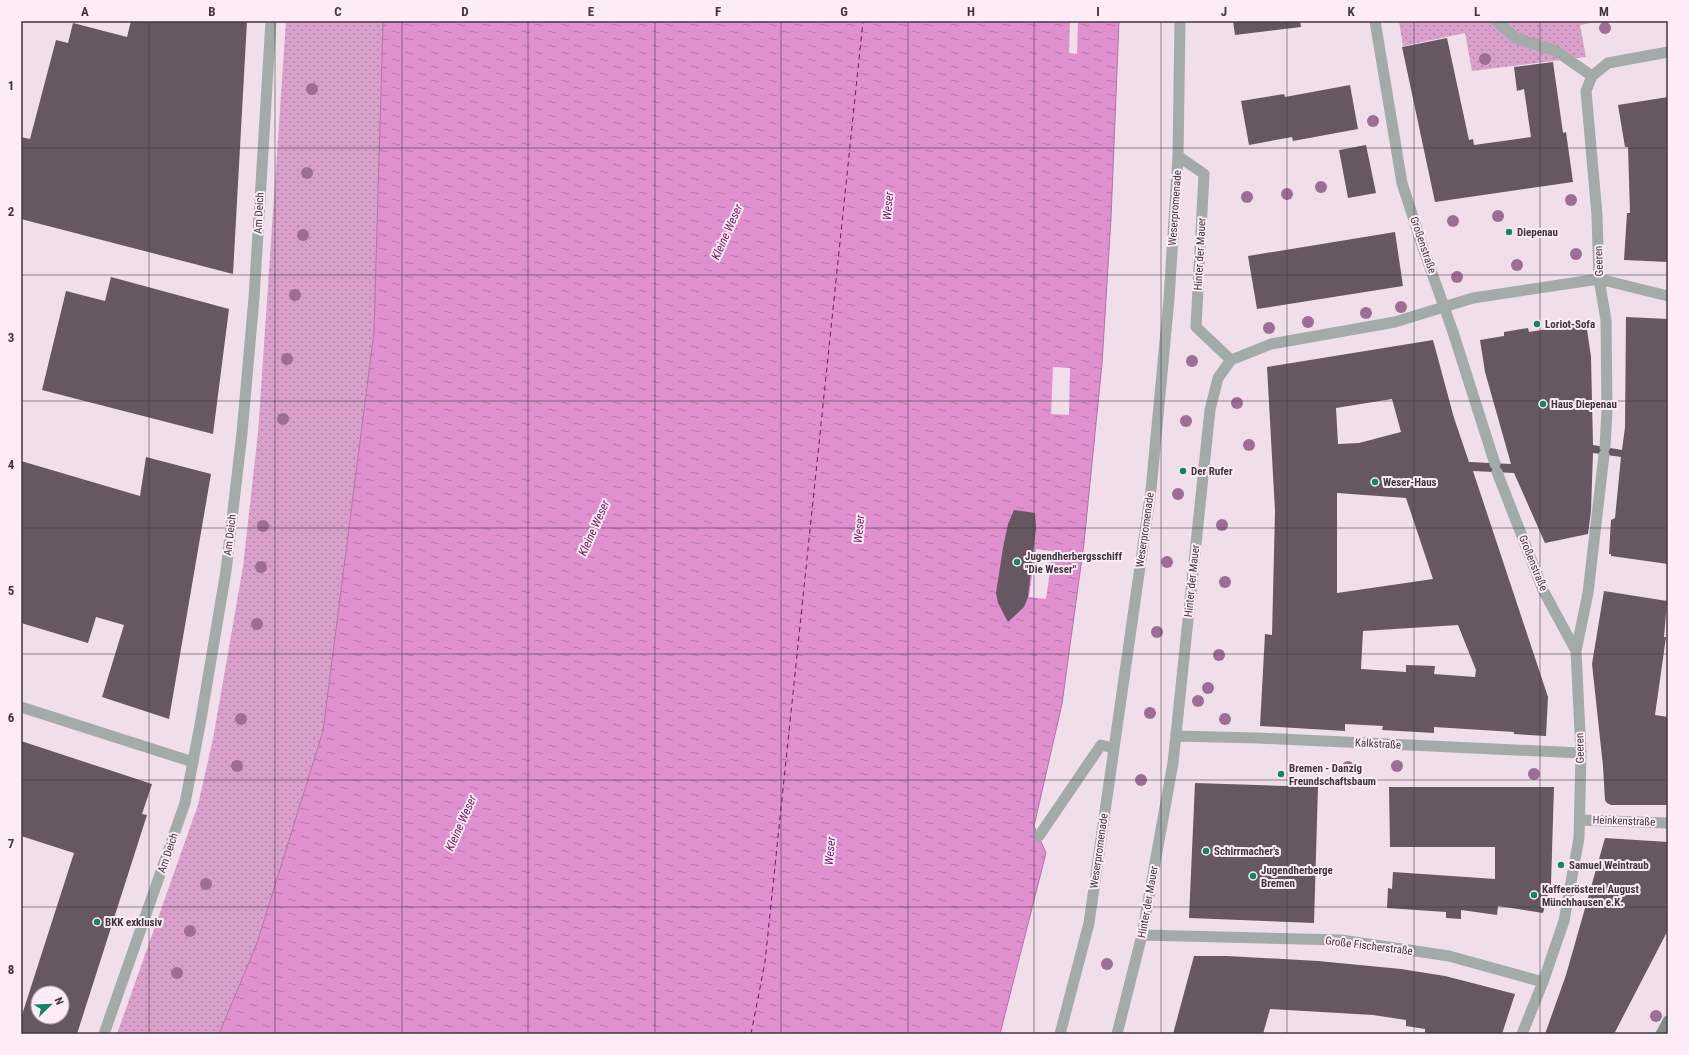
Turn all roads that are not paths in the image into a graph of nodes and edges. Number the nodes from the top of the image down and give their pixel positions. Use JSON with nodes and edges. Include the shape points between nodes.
{"nodes":[{"id":1,"x":271,"y":21,"type":"edge"},
{"id":2,"x":1180,"y":21,"type":"edge"},
{"id":3,"x":1375,"y":21,"type":"edge"},
{"id":4,"x":1496,"y":21,"type":"edge"},
{"id":5,"x":1668,"y":52,"type":"edge"},
{"id":6,"x":1592,"y":76,"type":"junction"},
{"id":7,"x":1178,"y":156,"type":"junction"},
{"id":8,"x":1599,"y":279,"type":"junction"},
{"id":9,"x":1668,"y":296,"type":"edge"},
{"id":10,"x":1444,"y":307,"type":"junction"},
{"id":11,"x":1231,"y":360,"type":"junction"},
{"id":12,"x":1576,"y":651,"type":"junction"},
{"id":13,"x":21,"y":706,"type":"edge"},
{"id":14,"x":1176,"y":736,"type":"junction"},
{"id":15,"x":1113,"y":748,"type":"junction"},
{"id":16,"x":1581,"y":753,"type":"junction"},
{"id":17,"x":193,"y":762,"type":"junction"},
{"id":18,"x":1580,"y":820,"type":"junction"},
{"id":19,"x":1668,"y":823,"type":"edge"},
{"id":20,"x":1039,"y":836,"type":"dead end"},
{"id":21,"x":1142,"y":935,"type":"junction"},
{"id":22,"x":1543,"y":982,"type":"junction"},
{"id":23,"x":1668,"y":1021,"type":"edge"},
{"id":24,"x":104,"y":1034,"type":"edge"},
{"id":25,"x":1060,"y":1034,"type":"edge"},
{"id":26,"x":1117,"y":1034,"type":"edge"},
{"id":27,"x":1522,"y":1034,"type":"edge"},
{"id":28,"x":1661,"y":1034,"type":"edge"}],
"edges":[{"from":1,"to":17,"type":"street","name":"Am Deich","via":[[254,298],[242,433],[226,571]]},
{"from":2,"to":7,"type":"street","name":"Weserpromenade"},
{"from":3,"to":10,"type":"street","name":"Großenstraße","via":[[1402,183]]},
{"from":4,"to":6,"type":"street","via":[[1516,38],[1556,51]]},
{"from":5,"to":6,"type":"street","via":[[1608,63]]},
{"from":6,"to":8,"type":"street","name":"Geeren","via":[[1586,91],[1597,215]]},
{"from":7,"to":11,"type":"street","name":"Hinter der Mauer","via":[[1204,174],[1196,327]]},
{"from":7,"to":15,"type":"street","name":"Weserpromenade","via":[[1169,299],[1151,490]]},
{"from":8,"to":9,"type":"street"},
{"from":8,"to":10,"type":"street","via":[[1473,298]]},
{"from":8,"to":12,"type":"street","name":"Geeren","via":[[1606,320],[1605,451],[1588,593]]},
{"from":10,"to":11,"type":"street","via":[[1395,322],[1270,344]]},
{"from":10,"to":12,"type":"street","name":"Großenstraße","via":[[1496,468],[1543,590]]},
{"from":11,"to":14,"type":"street","name":"Hinter der Mauer","via":[[1218,378],[1210,410]]},
{"from":12,"to":16,"type":"street","name":"Geeren"},
{"from":13,"to":17,"type":"street"},
{"from":14,"to":16,"type":"street","name":"Kalkstraße","via":[[1272,738]]},
{"from":14,"to":21,"type":"street","name":"Hinter der Mauer"},
{"from":15,"to":20,"type":"street","via":[[1101,745]]},
{"from":15,"to":25,"type":"street","name":"Weserpromenade","via":[[1089,923]]},
{"from":16,"to":18,"type":"street","name":"Geeren"},
{"from":17,"to":24,"type":"street","name":"Am Deich","via":[[185,803]]},
{"from":18,"to":19,"type":"street","name":"Heinkenstraße"},
{"from":18,"to":22,"type":"street","name":"Geeren","via":[[1564,922]]},
{"from":21,"to":22,"type":"street","name":"Große Fischerstraße","via":[[1341,940],[1449,956]]},
{"from":21,"to":26,"type":"street","name":"Hinter der Mauer"},
{"from":22,"to":27,"type":"street","name":"Geeren"},
{"from":23,"to":28,"type":"main road"}]}
